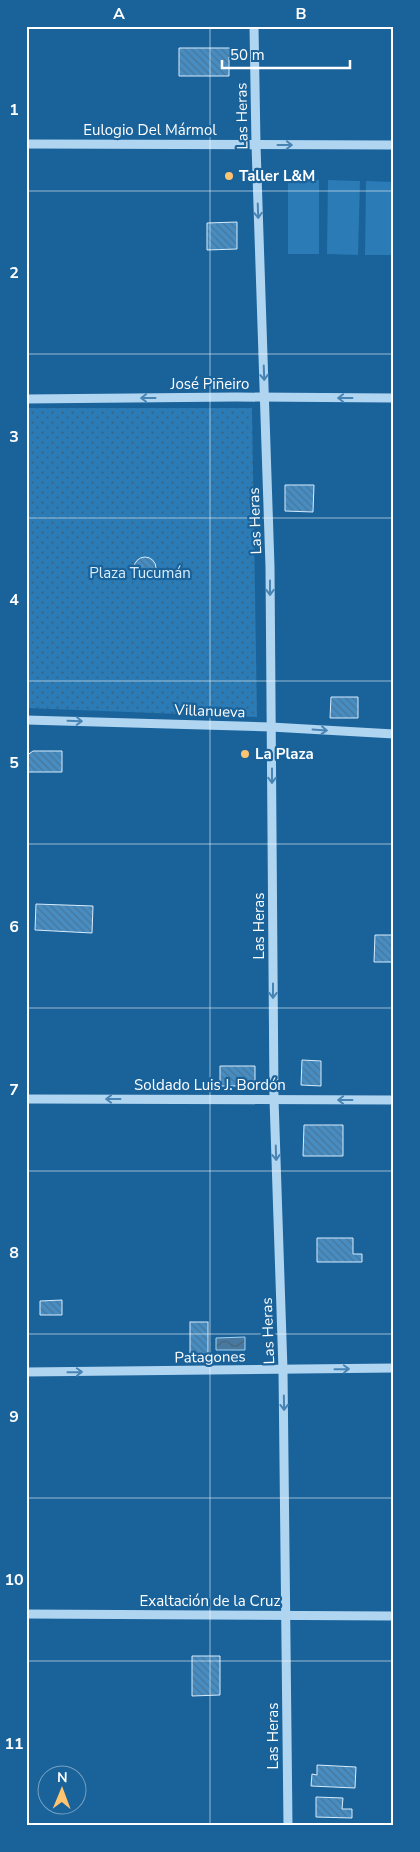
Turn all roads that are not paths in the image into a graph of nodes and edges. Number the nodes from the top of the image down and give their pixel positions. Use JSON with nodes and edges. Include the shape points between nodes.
{"nodes":[{"id":1,"x":254,"y":26,"type":"edge"},
{"id":2,"x":26,"y":144,"type":"edge"},
{"id":3,"x":256,"y":144,"type":"junction"},
{"id":4,"x":394,"y":145,"type":"edge"},
{"id":5,"x":265,"y":397,"type":"junction"},
{"id":6,"x":394,"y":398,"type":"edge"},
{"id":7,"x":26,"y":399,"type":"edge"},
{"id":8,"x":26,"y":720,"type":"edge"},
{"id":9,"x":272,"y":727,"type":"junction"},
{"id":10,"x":394,"y":734,"type":"edge"},
{"id":11,"x":26,"y":1099,"type":"edge"},
{"id":12,"x":274,"y":1099,"type":"junction"},
{"id":13,"x":394,"y":1100,"type":"edge"},
{"id":14,"x":394,"y":1368,"type":"edge"},
{"id":15,"x":283,"y":1370,"type":"junction"},
{"id":16,"x":26,"y":1372,"type":"edge"},
{"id":17,"x":26,"y":1614,"type":"edge"},
{"id":18,"x":286,"y":1616,"type":"junction"},
{"id":19,"x":394,"y":1616,"type":"edge"},
{"id":20,"x":288,"y":1826,"type":"edge"}],
"edges":[{"from":1,"to":3,"type":"street","name":"Las Heras"},
{"from":2,"to":3,"type":"street","name":"Eulogio Del Mármol"},
{"from":3,"to":4,"type":"street","name":"Eulogio Del Mármol","one_way":true},
{"from":3,"to":5,"type":"street","name":"Las Heras","one_way":true},
{"from":6,"to":5,"type":"street","name":"José Piñeiro","one_way":true},
{"from":5,"to":7,"type":"street","name":"José Piñeiro","one_way":true},
{"from":5,"to":9,"type":"street","name":"Las Heras","one_way":true},
{"from":8,"to":9,"type":"street","name":"Villanueva","one_way":true},
{"from":9,"to":10,"type":"street","name":"Villanueva","one_way":true},
{"from":9,"to":12,"type":"street","name":"Las Heras","one_way":true},
{"from":12,"to":11,"type":"street","name":"Soldado Luis J. Bordón","one_way":true},
{"from":13,"to":12,"type":"street","name":"Soldado Luis J. Bordón","one_way":true},
{"from":12,"to":15,"type":"street","name":"Las Heras","one_way":true},
{"from":15,"to":14,"type":"street","name":"Patagones","one_way":true},
{"from":16,"to":15,"type":"street","name":"Patagones","one_way":true},
{"from":15,"to":18,"type":"street","name":"Las Heras","one_way":true},
{"from":17,"to":18,"type":"street","name":"Exaltación de la Cruz"},
{"from":18,"to":19,"type":"street","name":"Exaltación de la Cruz"},
{"from":18,"to":20,"type":"street","name":"Las Heras"}]}
